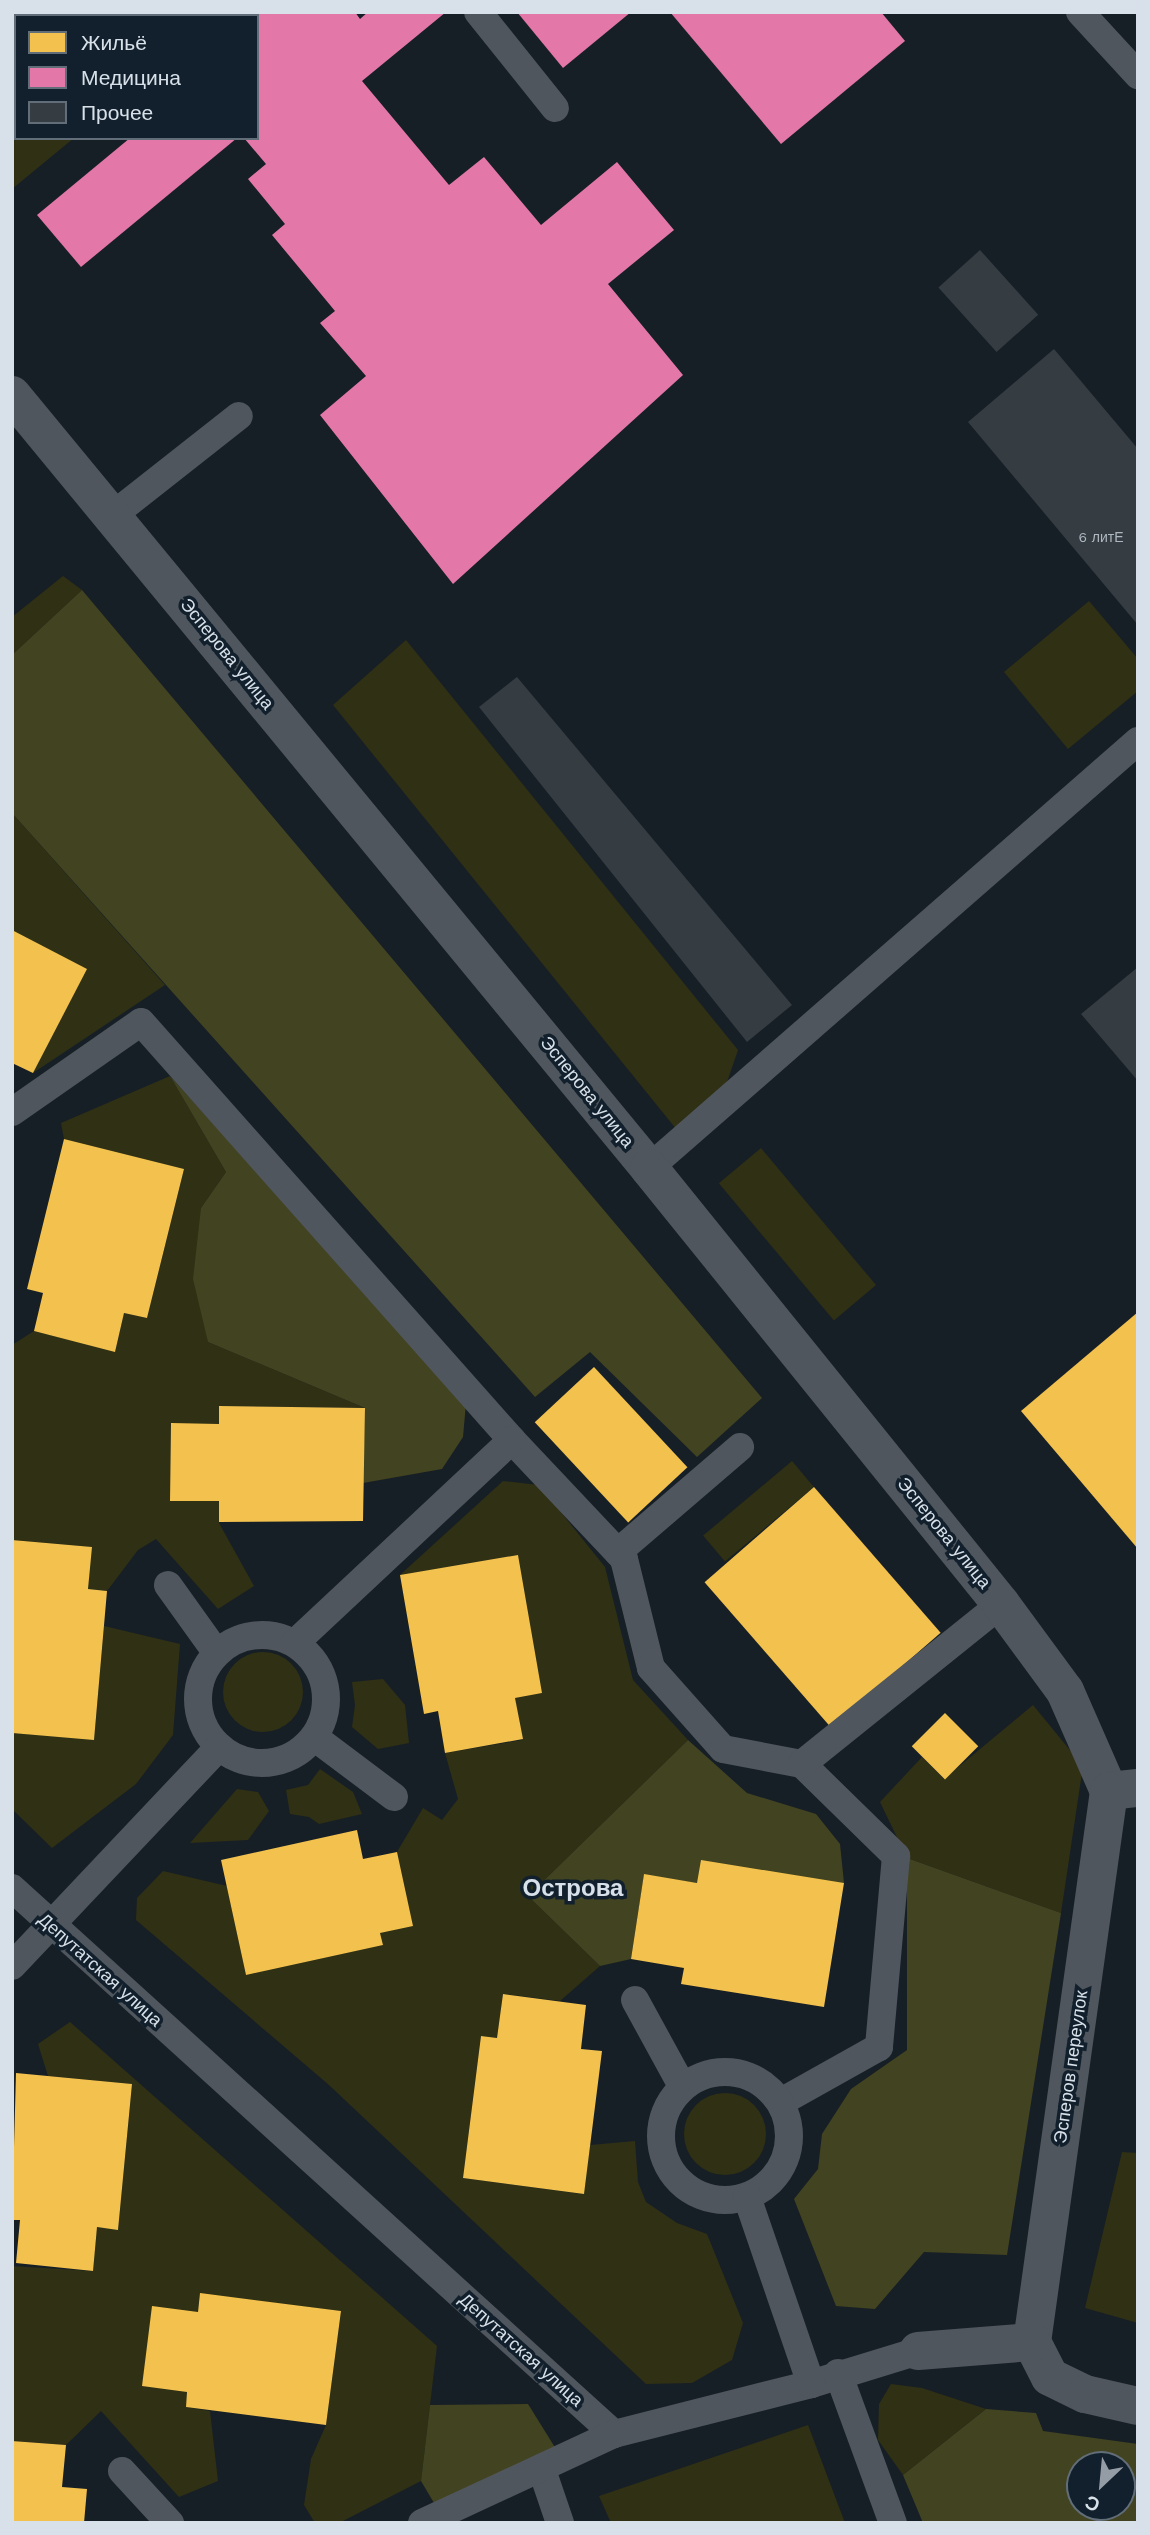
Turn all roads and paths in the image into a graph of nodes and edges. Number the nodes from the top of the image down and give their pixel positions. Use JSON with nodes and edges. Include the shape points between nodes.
{"nodes":[{"id":1,"x":478,"y":12,"type":"edge"},
{"id":2,"x":1080,"y":12,"type":"edge"},
{"id":3,"x":1138,"y":75,"type":"edge"},
{"id":4,"x":555,"y":107,"type":"dead end"},
{"id":5,"x":12,"y":395,"type":"edge"},
{"id":6,"x":239,"y":416,"type":"dead end"},
{"id":7,"x":113,"y":516,"type":"junction"},
{"id":8,"x":1138,"y":741,"type":"edge"},
{"id":9,"x":12,"y":1112,"type":"edge"},
{"id":10,"x":649,"y":1167,"type":"junction"},
{"id":11,"x":512,"y":1440,"type":"junction"},
{"id":12,"x":740,"y":1447,"type":"dead end"},
{"id":13,"x":618,"y":1552,"type":"junction"},
{"id":14,"x":168,"y":1585,"type":"dead end"},
{"id":15,"x":1001,"y":1604,"type":"junction"},
{"id":16,"x":295,"y":1643,"type":"junction"},
{"id":17,"x":216,"y":1652,"type":"junction"},
{"id":18,"x":314,"y":1737,"type":"junction"},
{"id":19,"x":219,"y":1747,"type":"junction"},
{"id":20,"x":802,"y":1764,"type":"junction"},
{"id":21,"x":1124,"y":1789,"type":"edge"},
{"id":22,"x":394,"y":1797,"type":"dead end"},
{"id":23,"x":12,"y":1888,"type":"edge"},
{"id":24,"x":50,"y":1925,"type":"junction"},
{"id":25,"x":12,"y":1966,"type":"edge"},
{"id":26,"x":635,"y":2000,"type":"dead end"},
{"id":27,"x":682,"y":2086,"type":"junction"},
{"id":28,"x":780,"y":2102,"type":"junction"},
{"id":29,"x":747,"y":2197,"type":"junction"},
{"id":30,"x":1032,"y":2343,"type":"junction"},
{"id":31,"x":918,"y":2351,"type":"joint"},
{"id":32,"x":838,"y":2373,"type":"junction"},
{"id":33,"x":811,"y":2384,"type":"junction"},
{"id":34,"x":1138,"y":2406,"type":"edge"},
{"id":35,"x":614,"y":2434,"type":"junction"},
{"id":36,"x":122,"y":2470,"type":"dead end"},
{"id":37,"x":542,"y":2470,"type":"junction"},
{"id":38,"x":170,"y":2523,"type":"edge"},
{"id":39,"x":422,"y":2523,"type":"edge"},
{"id":40,"x":560,"y":2523,"type":"edge"},
{"id":41,"x":893,"y":2523,"type":"edge"}],
"edges":[{"from":1,"to":4,"type":"lane"},
{"from":2,"to":3,"type":"lane"},
{"from":5,"to":7,"type":"street","name":"Эсперова улица"},
{"from":6,"to":7,"type":"lane"},
{"from":7,"to":10,"type":"street","name":"Эсперова улица"},
{"from":8,"to":10,"type":"lane"},
{"from":9,"to":11,"type":"lane","via":[[141,1022]]},
{"from":10,"to":15,"type":"street","name":"Эсперова улица"},
{"from":11,"to":13,"type":"lane"},
{"from":11,"to":16,"type":"lane"},
{"from":12,"to":13,"type":"lane"},
{"from":13,"to":20,"type":"lane","via":[[624,1559],[651,1668],[723,1749]]},
{"from":14,"to":17,"type":"lane"},
{"from":15,"to":20,"type":"lane"},
{"from":15,"to":21,"type":"street","name":"Эсперова улица","via":[[1065,1691]]},
{"from":16,"to":17,"type":"lane","via":[[276,1635],[254,1634]]},
{"from":16,"to":18,"type":"lane","via":[[312,1656],[322,1676],[324,1717]]},
{"from":17,"to":19,"type":"lane","via":[[201,1679],[198,1710]]},
{"from":18,"to":19,"type":"lane","via":[[289,1757],[258,1764]]},
{"from":18,"to":22,"type":"lane"},
{"from":19,"to":24,"type":"lane"},
{"from":20,"to":28,"type":"lane","via":[[896,1856],[879,2047]]},
{"from":21,"to":30,"type":"street","name":"Эсперов переулок"},
{"from":23,"to":24,"type":"lane","name":"Депутатская улица"},
{"from":24,"to":25,"type":"lane"},
{"from":24,"to":35,"type":"lane","name":"Депутатская улица"},
{"from":26,"to":27,"type":"lane"},
{"from":27,"to":28,"type":"lane","via":[[702,2075],[724,2071],[766,2085]]},
{"from":27,"to":29,"type":"lane","via":[[668,2104],[661,2126],[661,2148],[669,2169],[684,2186],[703,2197],[725,2201]]},
{"from":28,"to":29,"type":"lane","via":[[789,2129],[786,2157],[764,2188]]},
{"from":29,"to":33,"type":"lane"},
{"from":30,"to":31,"type":"street"},
{"from":30,"to":34,"type":"street","via":[[1050,2377],[1085,2395]]},
{"from":31,"to":32,"type":"lane"},
{"from":32,"to":33,"type":"lane"},
{"from":32,"to":41,"type":"lane"},
{"from":33,"to":35,"type":"lane"},
{"from":35,"to":37,"type":"lane"},
{"from":36,"to":38,"type":"lane"},
{"from":37,"to":39,"type":"lane"},
{"from":37,"to":40,"type":"lane"}]}
